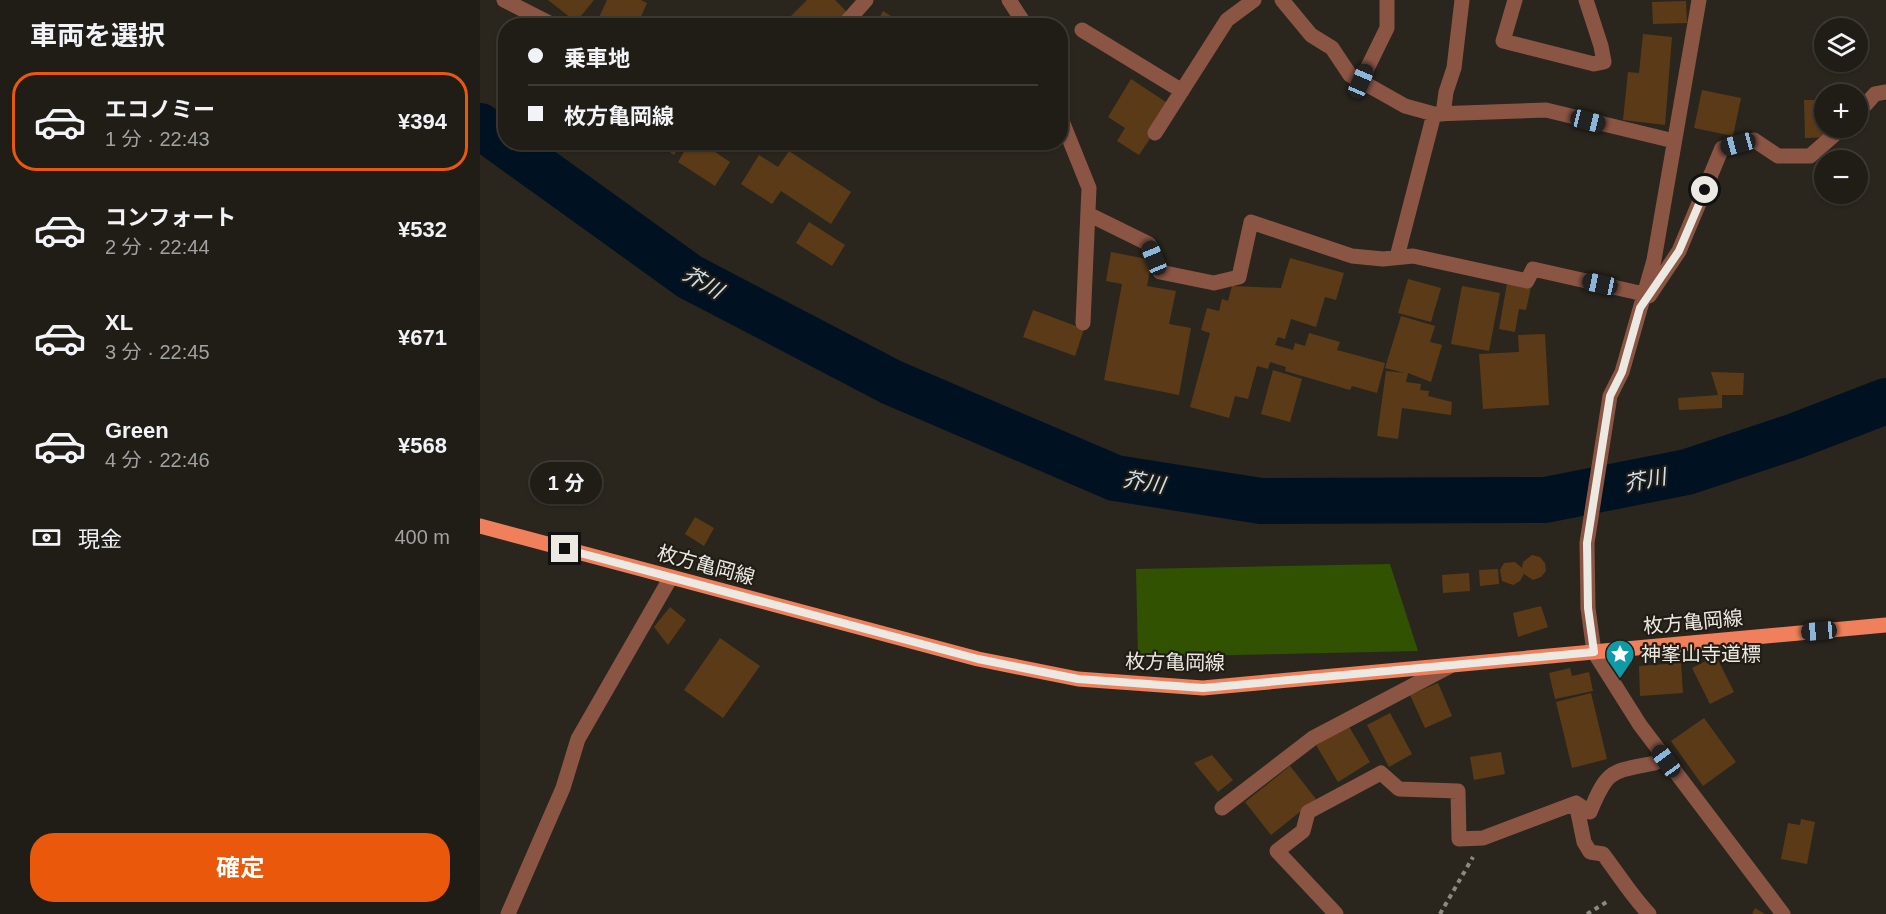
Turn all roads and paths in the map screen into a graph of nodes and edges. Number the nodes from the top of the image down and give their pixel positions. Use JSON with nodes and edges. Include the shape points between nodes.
{"nodes":[{"id":1,"x":504,"y":0,"type":"edge"},
{"id":2,"x":866,"y":0,"type":"edge"},
{"id":3,"x":1009,"y":0,"type":"edge"},
{"id":4,"x":1254,"y":0,"type":"edge"},
{"id":5,"x":1282,"y":0,"type":"edge"},
{"id":6,"x":1387,"y":0,"type":"edge"},
{"id":7,"x":1462,"y":0,"type":"edge"},
{"id":8,"x":1515,"y":0,"type":"edge"},
{"id":9,"x":1586,"y":0,"type":"edge"},
{"id":10,"x":1699,"y":0,"type":"edge"},
{"id":11,"x":539,"y":18,"type":"edge"},
{"id":12,"x":850,"y":18,"type":"edge"},
{"id":13,"x":1021,"y":18,"type":"edge"},
{"id":14,"x":1082,"y":30,"type":"dead end"},
{"id":15,"x":1361,"y":81,"type":"junction"},
{"id":16,"x":1182,"y":91,"type":"junction"},
{"id":17,"x":1886,"y":92,"type":"edge"},
{"id":18,"x":1868,"y":102,"type":"edge"},
{"id":19,"x":1438,"y":114,"type":"junction"},
{"id":20,"x":1155,"y":133,"type":"dead end"},
{"id":21,"x":1068,"y":136,"type":"edge"},
{"id":22,"x":1831,"y":138,"type":"edge"},
{"id":23,"x":1674,"y":141,"type":"junction"},
{"id":24,"x":1090,"y":215,"type":"junction"},
{"id":25,"x":1397,"y":257,"type":"junction"},
{"id":26,"x":1642,"y":301,"type":"junction"},
{"id":27,"x":1083,"y":323,"type":"dead end"},
{"id":28,"x":480,"y":526,"type":"edge"},
{"id":29,"x":671,"y":577,"type":"junction"},
{"id":30,"x":1886,"y":625,"type":"edge"},
{"id":31,"x":1594,"y":652,"type":"junction"},
{"id":32,"x":1452,"y":665,"type":"junction"},
{"id":33,"x":1655,"y":763,"type":"dead end"},
{"id":34,"x":1576,"y":803,"type":"junction"},
{"id":35,"x":1221,"y":808,"type":"dead end"},
{"id":36,"x":1483,"y":838,"type":"junction"},
{"id":37,"x":1627,"y":890,"type":"junction"},
{"id":38,"x":508,"y":914,"type":"edge"},
{"id":39,"x":1336,"y":914,"type":"edge"},
{"id":40,"x":1440,"y":914,"type":"edge"},
{"id":41,"x":1587,"y":914,"type":"edge"},
{"id":42,"x":1649,"y":914,"type":"edge"},
{"id":43,"x":1783,"y":914,"type":"edge"}],
"edges":[{"from":1,"to":11,"type":"street"},
{"from":2,"to":12,"type":"street"},
{"from":3,"to":13,"type":"street"},
{"from":4,"to":16,"type":"street","via":[[1227,20]]},
{"from":5,"to":15,"type":"street","via":[[1311,35],[1332,48],[1350,75]]},
{"from":6,"to":15,"type":"street","via":[[1387,28]]},
{"from":7,"to":19,"type":"street","via":[[1454,68]]},
{"from":8,"to":9,"type":"street","via":[[1503,41],[1594,64],[1604,62]]},
{"from":10,"to":23,"type":"street"},
{"from":14,"to":16,"type":"street"},
{"from":15,"to":19,"type":"street","via":[[1405,106]]},
{"from":16,"to":20,"type":"street"},
{"from":17,"to":18,"type":"street","via":[[1875,94]]},
{"from":19,"to":23,"type":"street","via":[[1546,110]]},
{"from":19,"to":25,"type":"street"},
{"from":21,"to":24,"type":"street","via":[[1089,188]]},
{"from":22,"to":26,"type":"street","via":[[1810,156],[1778,156],[1754,140],[1722,148],[1679,251]]},
{"from":23,"to":26,"type":"street","via":[[1654,260]]},
{"from":24,"to":25,"type":"street","via":[[1149,244],[1160,272],[1214,282],[1239,277],[1251,222],[1352,256]]},
{"from":24,"to":27,"type":"street"},
{"from":25,"to":26,"type":"street","via":[[1413,256],[1527,281],[1533,269]]},
{"from":26,"to":31,"type":"street","via":[[1622,372],[1610,396],[1587,543],[1588,608]]},
{"from":28,"to":29,"type":"main road","name":"枚方亀岡線"},
{"from":29,"to":32,"type":"main road","name":"枚方亀岡線","via":[[978,659],[1078,679],[1203,688]]},
{"from":29,"to":38,"type":"street","via":[[578,739],[563,788]]},
{"from":30,"to":31,"type":"main road","name":"枚方亀岡線"},
{"from":31,"to":32,"type":"main road","name":"枚方亀岡線"},
{"from":31,"to":43,"type":"street","via":[[1647,734]]},
{"from":32,"to":35,"type":"street","via":[[1313,738]]},
{"from":33,"to":34,"type":"street","via":[[1613,772],[1599,788],[1590,812]]},
{"from":34,"to":36,"type":"street"},
{"from":34,"to":37,"type":"street","via":[[1584,842],[1590,852],[1602,854]]},
{"from":36,"to":39,"type":"street","via":[[1459,839],[1458,791],[1399,789],[1381,773],[1308,812],[1303,831],[1277,851]]},
{"from":36,"to":40,"type":"path"},
{"from":37,"to":41,"type":"path"},
{"from":37,"to":42,"type":"street"}]}
